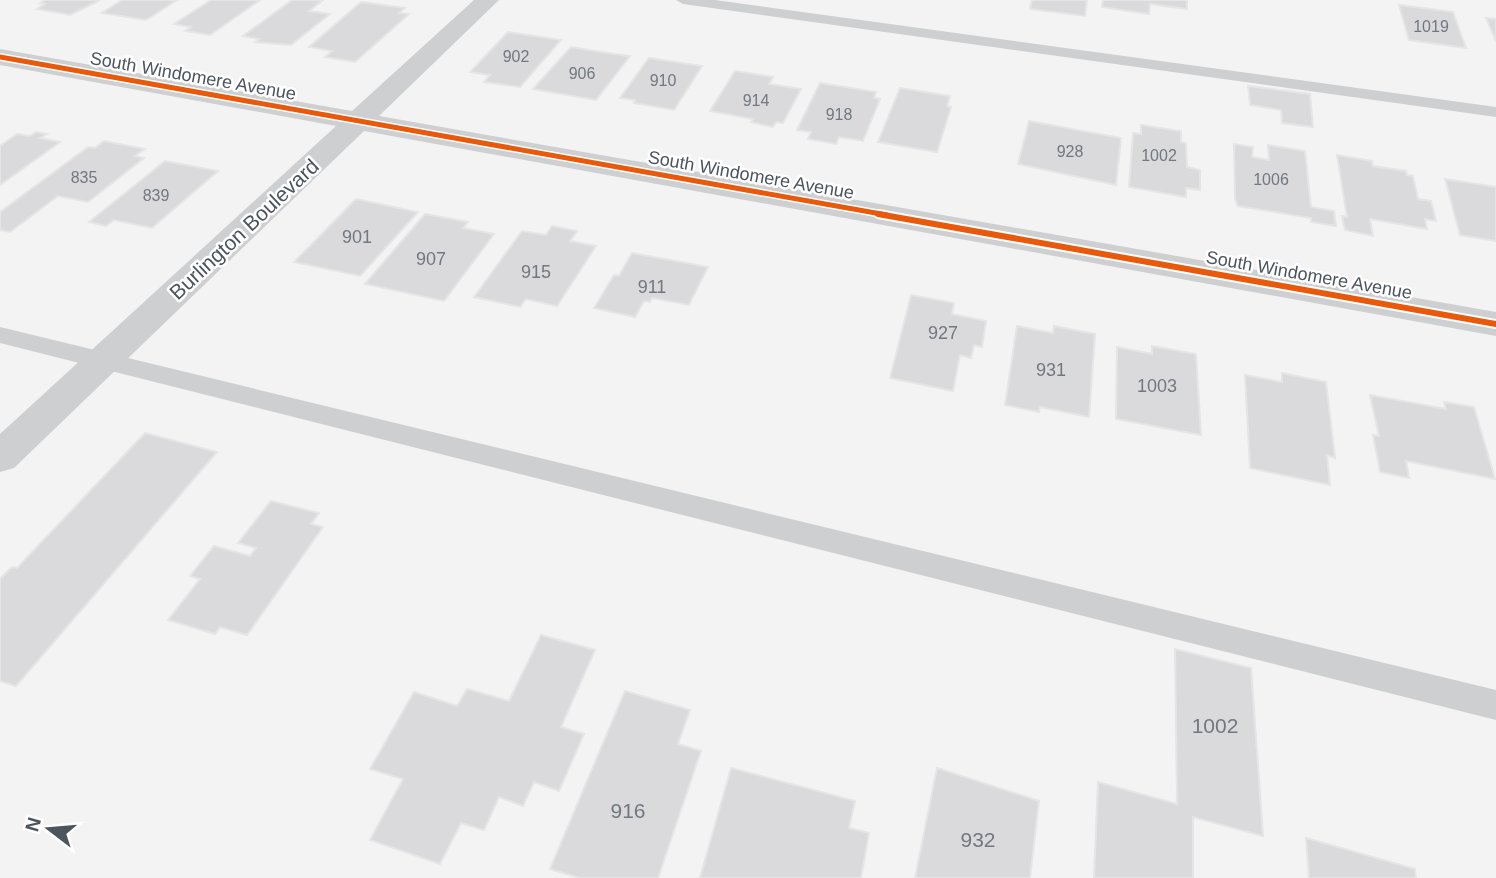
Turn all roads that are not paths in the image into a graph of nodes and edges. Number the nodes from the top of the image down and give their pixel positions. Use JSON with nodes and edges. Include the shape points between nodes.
{"nodes":[{"id":1,"x":487,"y":0,"type":"edge"},
{"id":2,"x":683,"y":0,"type":"edge"},
{"id":3,"x":0,"y":57,"type":"edge"},
{"id":4,"x":1496,"y":112,"type":"edge"},
{"id":5,"x":359,"y":122,"type":"junction"},
{"id":6,"x":1496,"y":324,"type":"edge"},
{"id":7,"x":0,"y":335,"type":"edge"},
{"id":8,"x":103,"y":359,"type":"junction"},
{"id":9,"x":0,"y":457,"type":"edge"},
{"id":10,"x":1496,"y":705,"type":"edge"}],
"edges":[{"from":1,"to":5,"type":"street","name":"Burlington Boulevard"},
{"from":2,"to":4,"type":"lane"},
{"from":3,"to":5,"type":"street","name":"South Windomere Avenue"},
{"from":5,"to":6,"type":"street","name":"South Windomere Avenue"},
{"from":5,"to":8,"type":"street","name":"Burlington Boulevard"},
{"from":7,"to":8,"type":"lane"},
{"from":8,"to":9,"type":"street","name":"Burlington Boulevard"},
{"from":8,"to":10,"type":"lane"}]}
